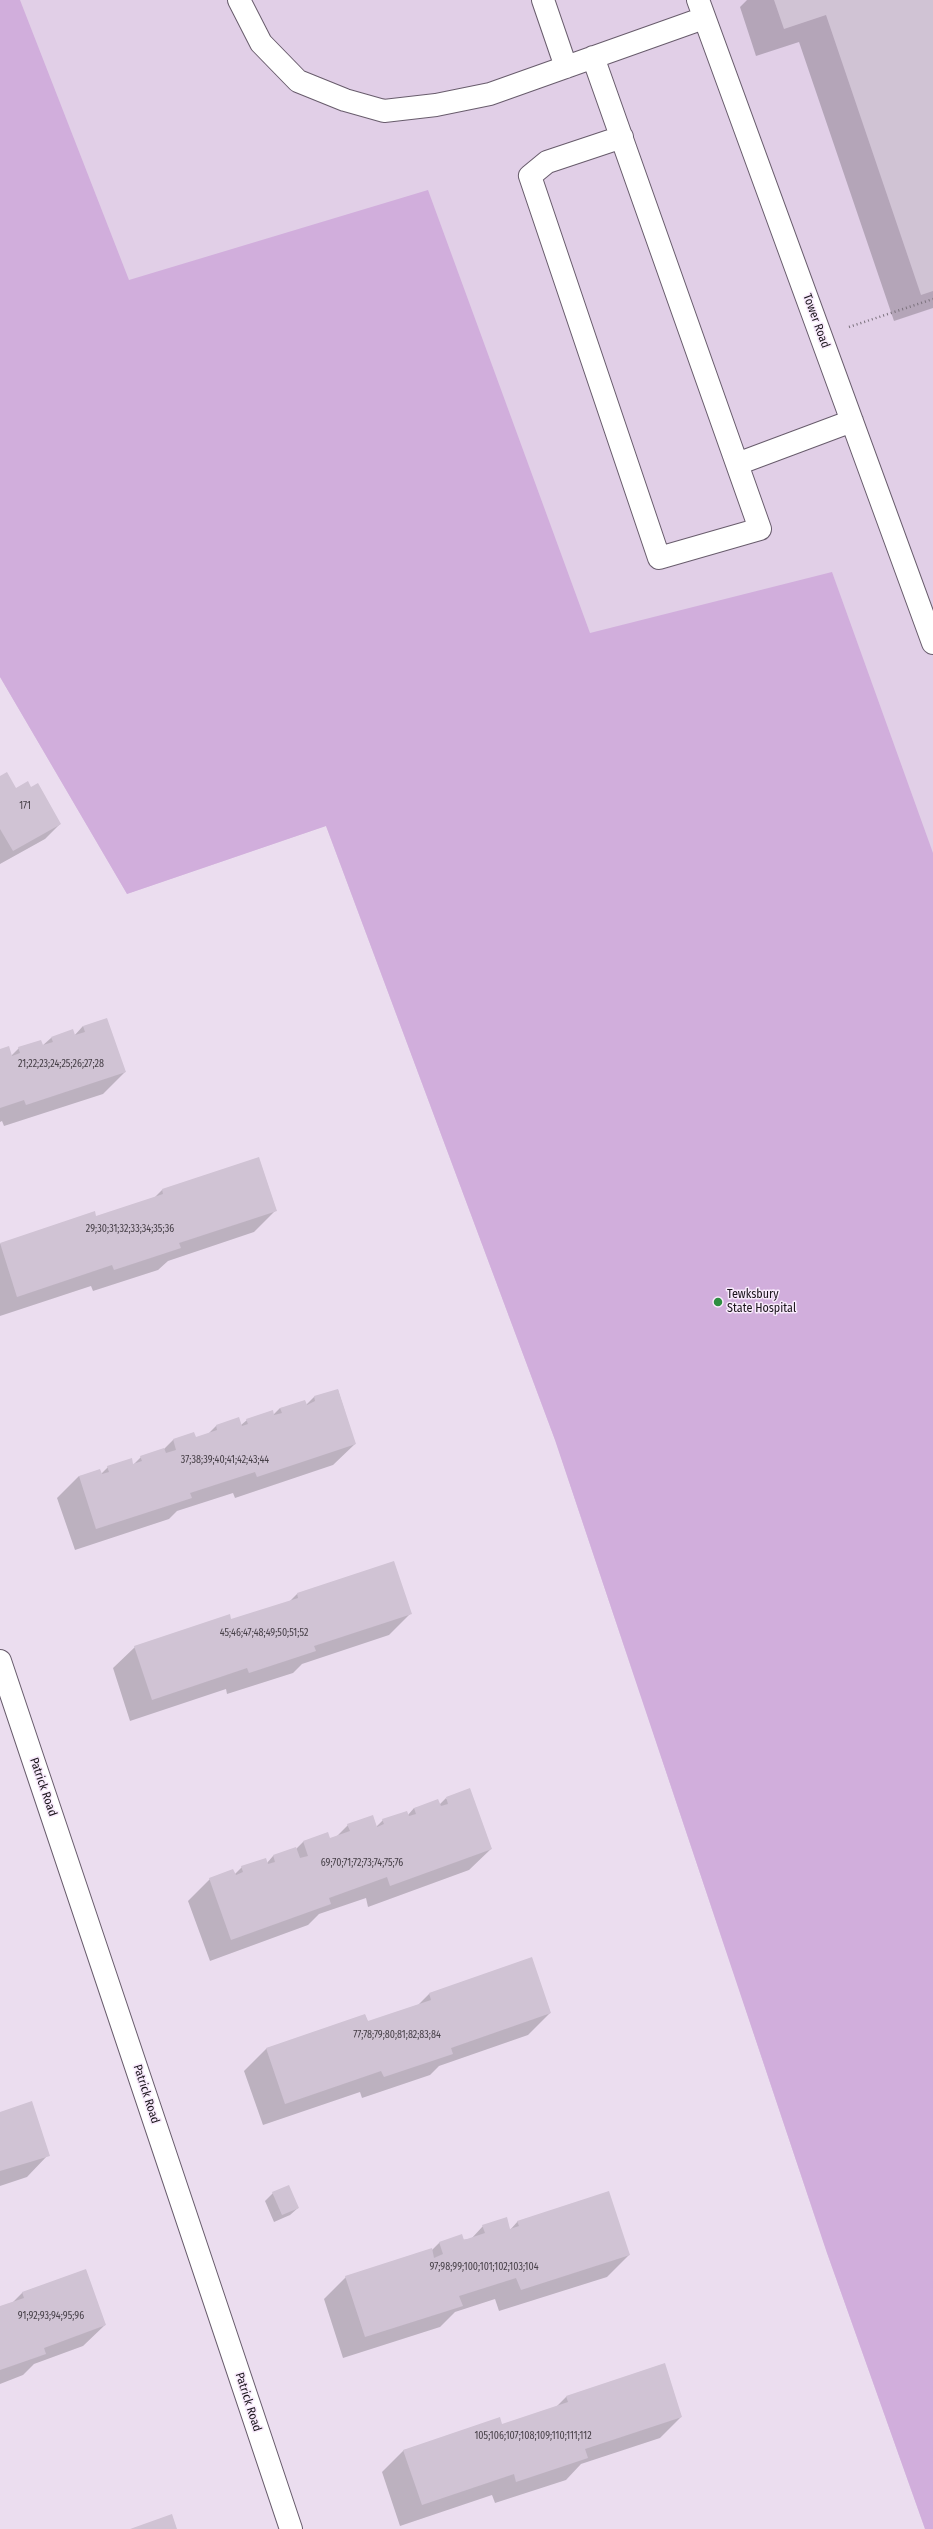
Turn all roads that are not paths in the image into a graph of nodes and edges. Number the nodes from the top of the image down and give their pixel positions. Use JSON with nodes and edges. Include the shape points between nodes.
{"nodes":[{"id":1,"x":238,"y":0,"type":"edge"},
{"id":2,"x":543,"y":0,"type":"edge"},
{"id":3,"x":701,"y":9,"type":"edge"},
{"id":4,"x":594,"y":57,"type":"junction"},
{"id":5,"x":566,"y":67,"type":"junction"},
{"id":6,"x":622,"y":137,"type":"junction"},
{"id":7,"x":852,"y":421,"type":"junction"},
{"id":8,"x":737,"y":464,"type":"junction"},
{"id":9,"x":933,"y":643,"type":"edge"},
{"id":10,"x":0,"y":1661,"type":"edge"},
{"id":11,"x":291,"y":2529,"type":"edge"}],
"edges":[{"from":1,"to":5,"type":"street","via":[[261,44],[298,80],[345,100],[384,111],[436,105],[490,94]]},
{"from":2,"to":5,"type":"street"},
{"from":3,"to":4,"type":"street"},
{"from":3,"to":7,"type":"street","name":"Tower Road"},
{"from":4,"to":5,"type":"street"},
{"from":4,"to":6,"type":"street"},
{"from":6,"to":8,"type":"street"},
{"from":6,"to":8,"type":"street","via":[[547,162],[530,176],[659,558],[760,529]]},
{"from":7,"to":8,"type":"street"},
{"from":7,"to":9,"type":"street","name":"Tower Road"},
{"from":10,"to":11,"type":"street","name":"Patrick Road"}]}
